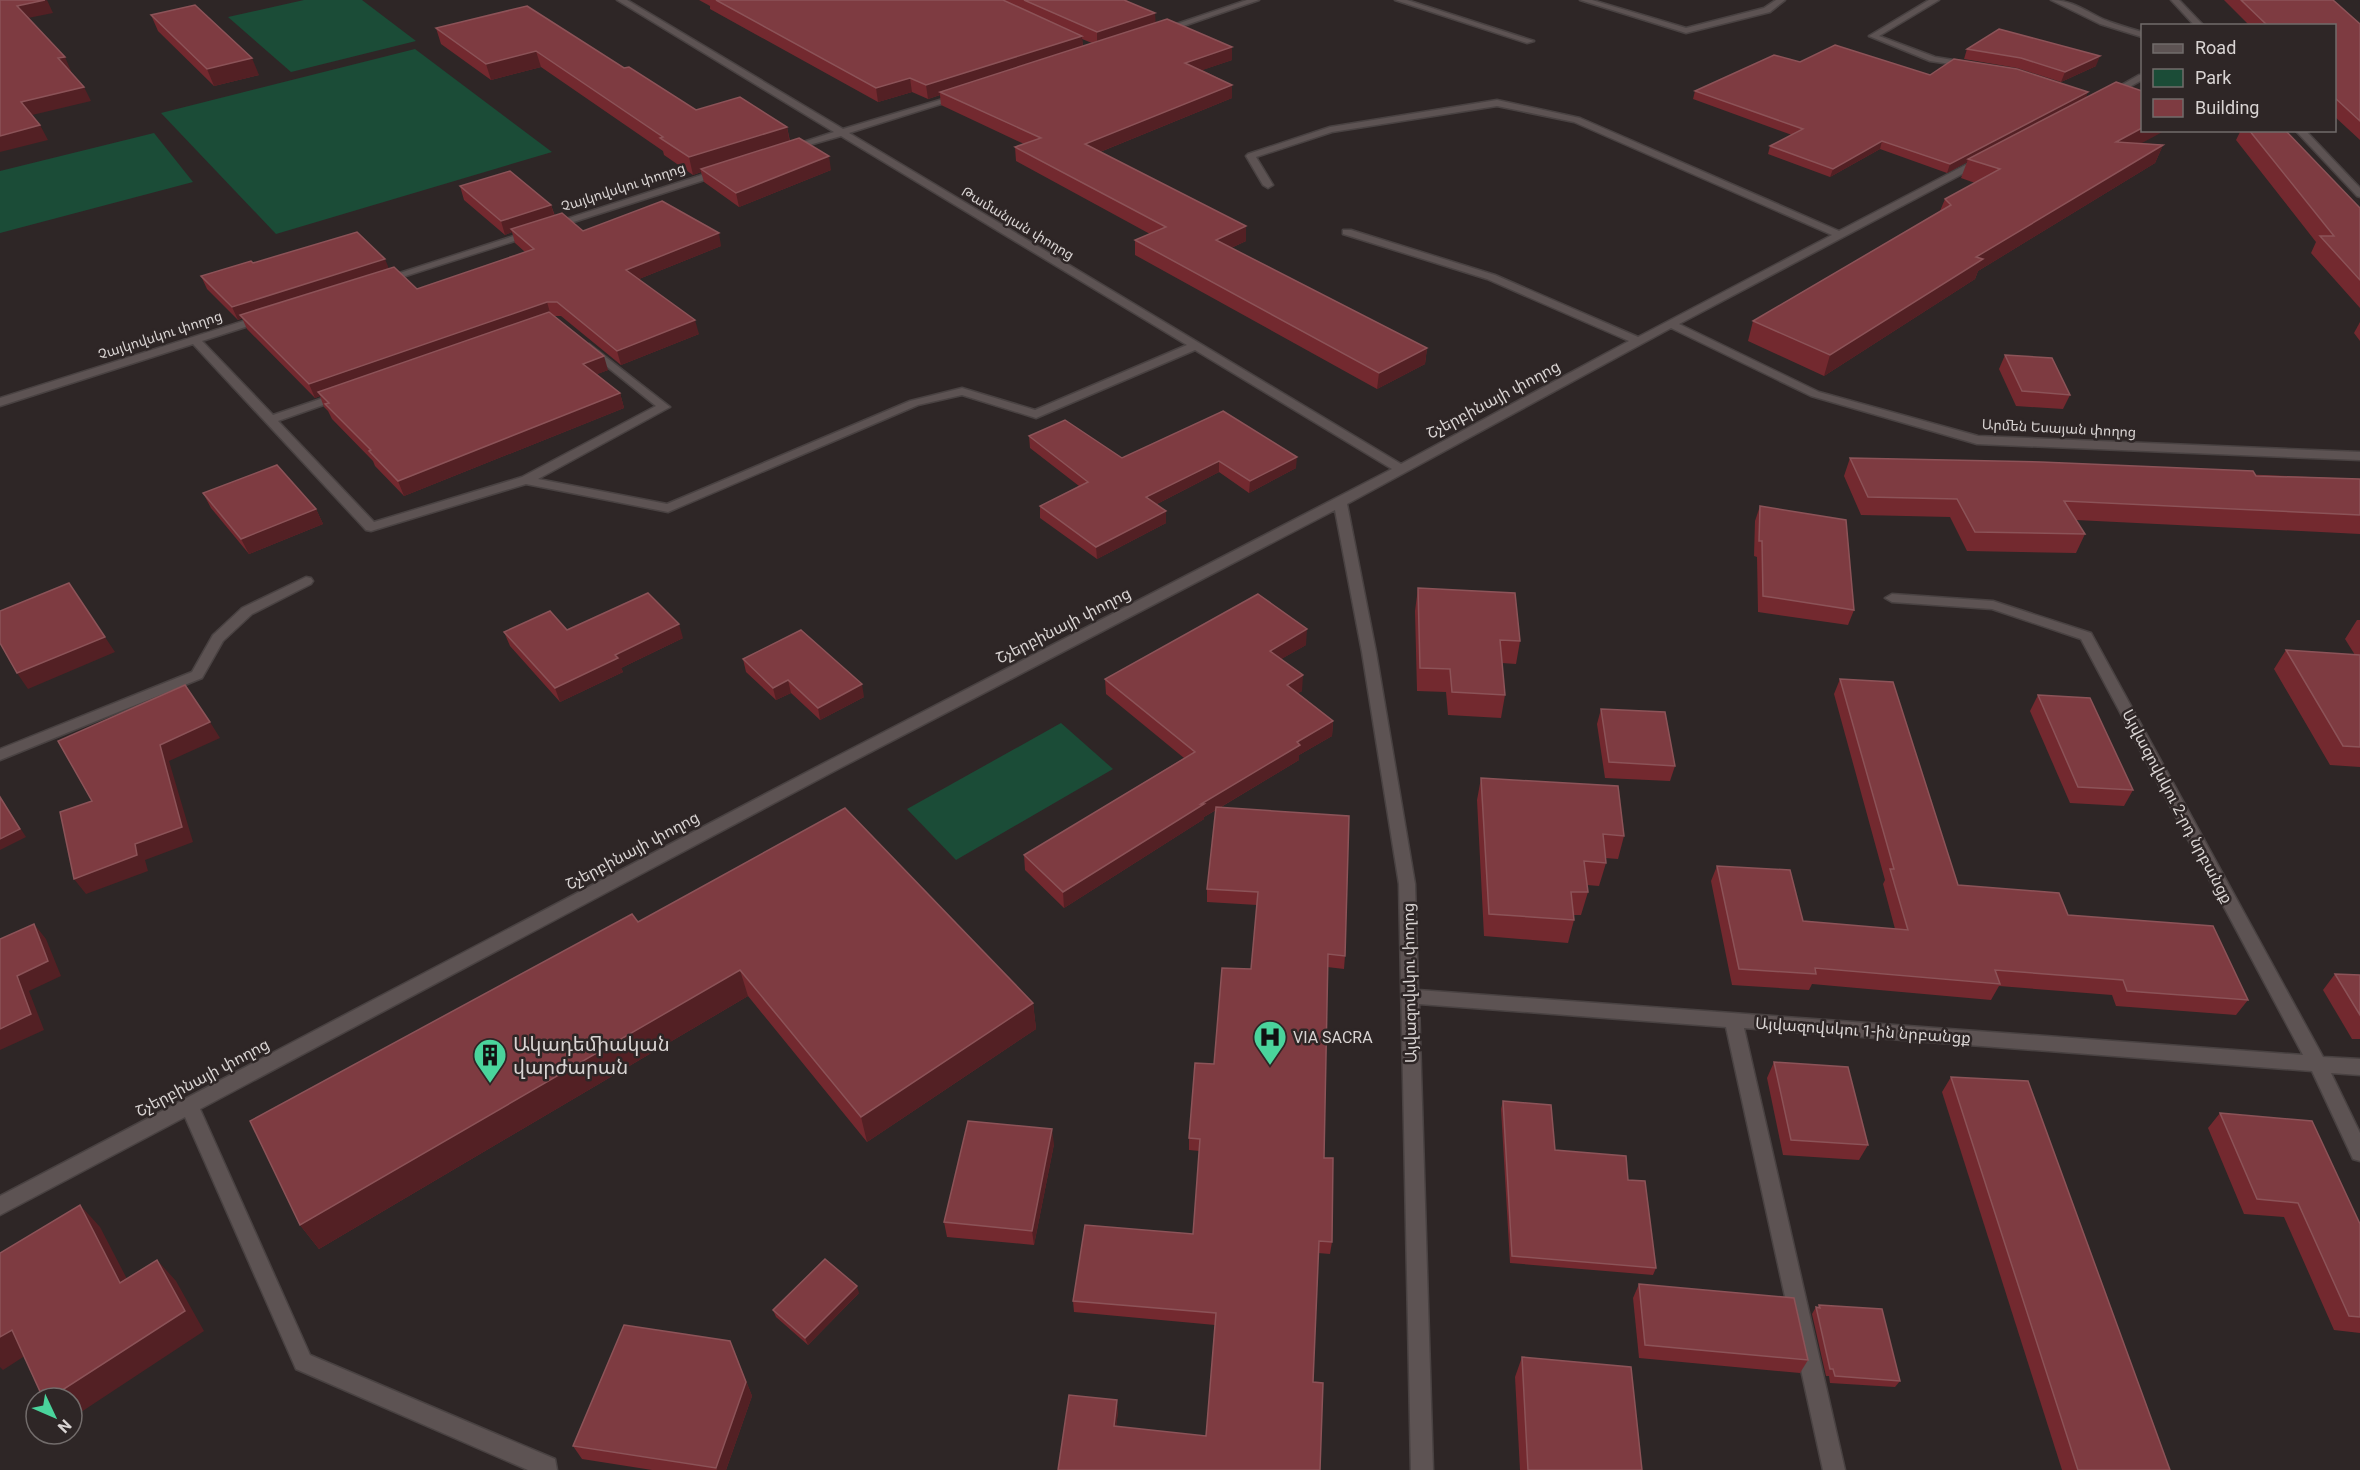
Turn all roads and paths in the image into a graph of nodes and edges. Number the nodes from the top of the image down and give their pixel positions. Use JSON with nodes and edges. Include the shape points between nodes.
{"nodes":[{"id":1,"x":621,"y":0,"type":"edge"},
{"id":2,"x":1255,"y":0,"type":"edge"},
{"id":3,"x":1399,"y":0,"type":"edge"},
{"id":4,"x":1584,"y":0,"type":"edge"},
{"id":5,"x":1781,"y":0,"type":"edge"},
{"id":6,"x":1935,"y":0,"type":"edge"},
{"id":7,"x":2055,"y":0,"type":"edge"},
{"id":8,"x":2175,"y":0,"type":"edge"},
{"id":9,"x":2198,"y":24,"type":"edge"},
{"id":10,"x":1153,"y":33,"type":"edge"},
{"id":11,"x":2141,"y":35,"type":"edge"},
{"id":12,"x":1530,"y":40,"type":"dead end"},
{"id":13,"x":1975,"y":66,"type":"edge"},
{"id":14,"x":2141,"y":77,"type":"edge"},
{"id":15,"x":975,"y":90,"type":"edge"},
{"id":16,"x":2098,"y":100,"type":"edge"},
{"id":17,"x":2301,"y":132,"type":"edge"},
{"id":18,"x":841,"y":133,"type":"junction"},
{"id":19,"x":785,"y":151,"type":"edge"},
{"id":20,"x":1995,"y":154,"type":"edge"},
{"id":21,"x":728,"y":169,"type":"edge"},
{"id":22,"x":1268,"y":185,"type":"dead end"},
{"id":23,"x":2360,"y":194,"type":"edge"},
{"id":24,"x":1347,"y":231,"type":"dead end"},
{"id":25,"x":1840,"y":235,"type":"junction"},
{"id":26,"x":376,"y":282,"type":"edge"},
{"id":27,"x":274,"y":314,"type":"edge"},
{"id":28,"x":1671,"y":324,"type":"junction"},
{"id":29,"x":195,"y":340,"type":"junction"},
{"id":30,"x":582,"y":341,"type":"edge"},
{"id":31,"x":1638,"y":341,"type":"junction"},
{"id":32,"x":1195,"y":346,"type":"junction"},
{"id":33,"x":347,"y":393,"type":"edge"},
{"id":34,"x":0,"y":402,"type":"edge"},
{"id":35,"x":270,"y":420,"type":"junction"},
{"id":36,"x":2360,"y":456,"type":"edge"},
{"id":37,"x":1401,"y":469,"type":"junction"},
{"id":38,"x":526,"y":480,"type":"junction"},
{"id":39,"x":1340,"y":502,"type":"junction"},
{"id":40,"x":306,"y":581,"type":"dead end"},
{"id":41,"x":1892,"y":598,"type":"dead end"},
{"id":42,"x":0,"y":755,"type":"edge"},
{"id":43,"x":1409,"y":996,"type":"junction"},
{"id":44,"x":1733,"y":1020,"type":"junction"},
{"id":45,"x":2317,"y":1064,"type":"junction"},
{"id":46,"x":2360,"y":1067,"type":"edge"},
{"id":47,"x":189,"y":1105,"type":"junction"},
{"id":48,"x":2360,"y":1153,"type":"edge"},
{"id":49,"x":0,"y":1206,"type":"edge"},
{"id":50,"x":547,"y":1467,"type":"dead end"},
{"id":51,"x":1422,"y":1470,"type":"edge"},
{"id":52,"x":1834,"y":1470,"type":"edge"}],
"edges":[{"from":1,"to":18,"type":"street","name":"Թամանյան փողոց"},
{"from":2,"to":10,"type":"street"},
{"from":3,"to":12,"type":"street"},
{"from":4,"to":5,"type":"street","via":[[1686,31],[1767,10]]},
{"from":6,"to":13,"type":"street","via":[[1873,36],[1933,59]]},
{"from":7,"to":11,"type":"street"},
{"from":8,"to":9,"type":"street"},
{"from":14,"to":16,"type":"street"},
{"from":15,"to":18,"type":"street"},
{"from":17,"to":23,"type":"street"},
{"from":18,"to":19,"type":"street"},
{"from":18,"to":32,"type":"street","name":"Թամանյան փողոց"},
{"from":20,"to":25,"type":"street","name":"Շչերբինայի փողոց"},
{"from":21,"to":26,"type":"street","name":"Չայկովսկու փողոց"},
{"from":22,"to":25,"type":"street","via":[[1251,156],[1330,130],[1497,103],[1577,120]]},
{"from":24,"to":31,"type":"street","via":[[1491,278]]},
{"from":25,"to":28,"type":"street","name":"Շչերբինայի փողոց"},
{"from":27,"to":29,"type":"street","name":"Չայկովսկու փողոց"},
{"from":28,"to":31,"type":"street","name":"Շչերբինայի փողոց"},
{"from":28,"to":36,"type":"street","name":"Արմեն Եսայան փողոց","via":[[1815,394],[1977,440]]},
{"from":29,"to":34,"type":"street","name":"Չայկովսկու փողոց"},
{"from":29,"to":35,"type":"street"},
{"from":30,"to":38,"type":"street","via":[[664,407]]},
{"from":31,"to":37,"type":"street","name":"Շչերբինայի փողոց"},
{"from":32,"to":37,"type":"street","name":"Թամանյան փողոց"},
{"from":32,"to":38,"type":"street","via":[[1036,414],[962,391],[914,403],[668,508]]},
{"from":33,"to":35,"type":"street"},
{"from":35,"to":38,"type":"street","via":[[371,528]]},
{"from":37,"to":39,"type":"street","name":"Շչերբինայի փողոց"},
{"from":39,"to":43,"type":"street","name":"Այվազովսկու փողոց","via":[[1407,884]]},
{"from":39,"to":47,"type":"street","name":"Շչերբինայի փողոց"},
{"from":40,"to":42,"type":"street","via":[[247,611],[218,638],[197,675]]},
{"from":41,"to":45,"type":"street","name":"Այվազովսկու 2-րդ նրբանցք","via":[[1993,605],[2086,636]]},
{"from":43,"to":44,"type":"street","name":"Այվազովսկու 1-ին նրբանցք"},
{"from":43,"to":51,"type":"street","name":"Այվազովսկու փողոց"},
{"from":44,"to":45,"type":"street","name":"Այվազովսկու 1-ին նրբանցք"},
{"from":44,"to":52,"type":"street"},
{"from":45,"to":46,"type":"street","name":"Այվազովսկու 1-ին նրբանցք"},
{"from":45,"to":48,"type":"street","name":"Այվազովսկու 2-րդ նրբանցք"},
{"from":47,"to":49,"type":"street","name":"Շչերբինայի փողոց"},
{"from":47,"to":50,"type":"street","via":[[303,1362]]}]}
